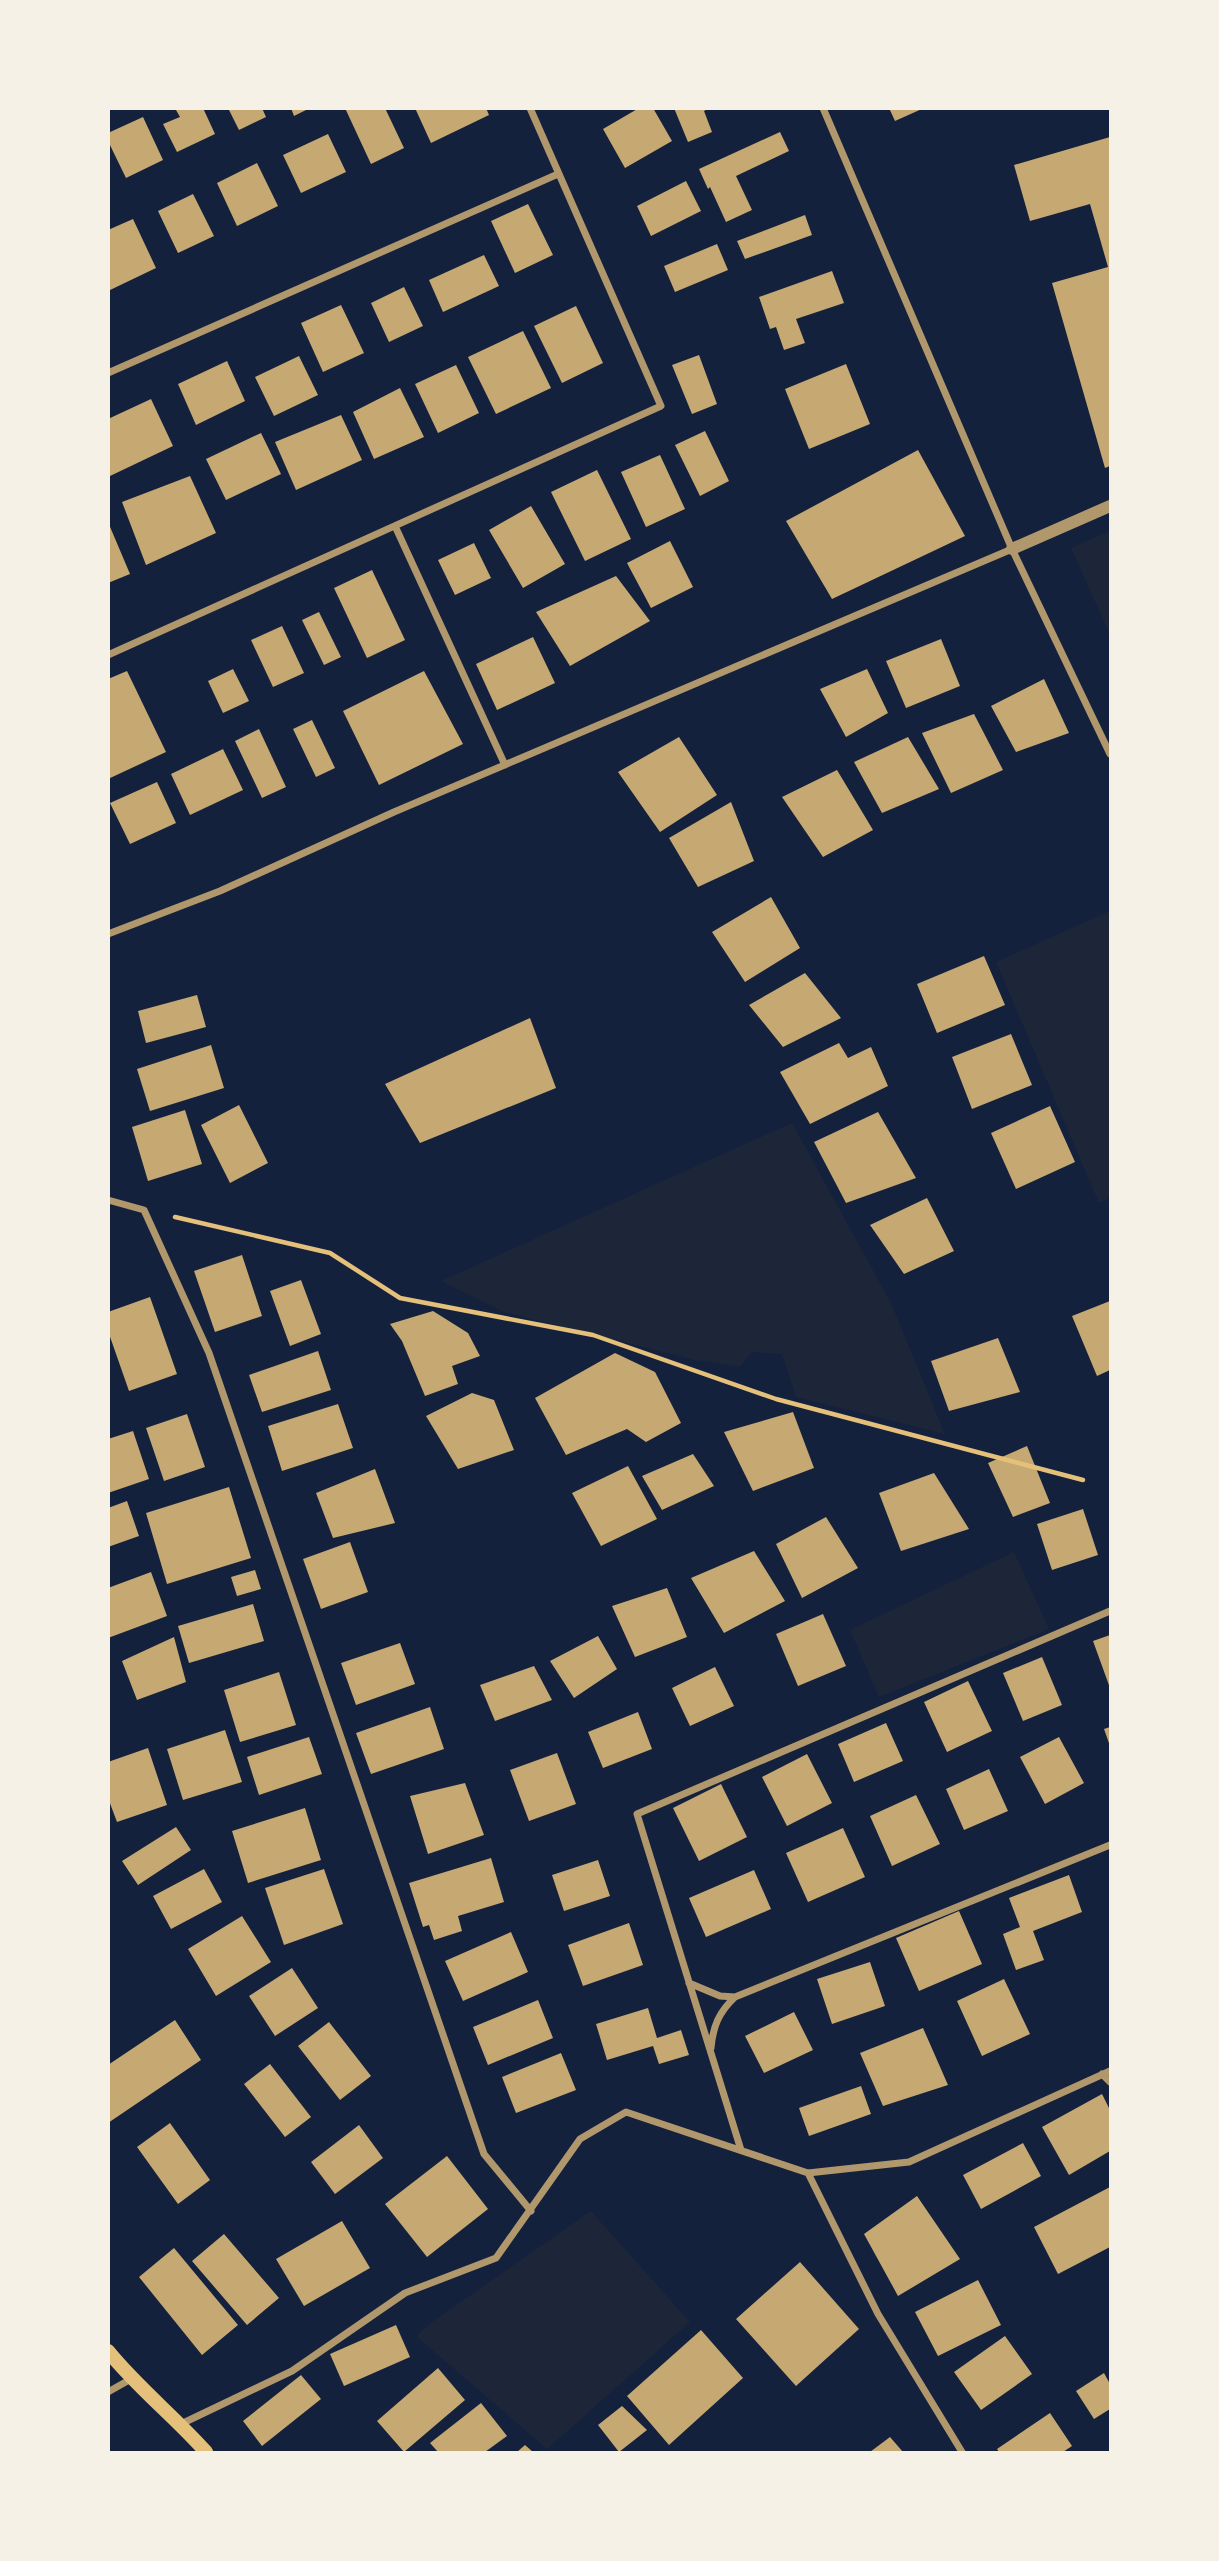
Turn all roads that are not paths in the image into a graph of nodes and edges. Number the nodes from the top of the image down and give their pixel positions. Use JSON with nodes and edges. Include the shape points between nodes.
{"nodes":[{"id":1,"x":530,"y":108,"type":"edge"},
{"id":2,"x":823,"y":108,"type":"edge"},
{"id":3,"x":558,"y":174,"type":"junction"},
{"id":4,"x":108,"y":373,"type":"edge"},
{"id":5,"x":1111,"y":506,"type":"edge"},
{"id":6,"x":395,"y":526,"type":"junction"},
{"id":7,"x":1012,"y":549,"type":"junction"},
{"id":8,"x":108,"y":655,"type":"edge"},
{"id":9,"x":1111,"y":754,"type":"edge"},
{"id":10,"x":505,"y":765,"type":"junction"},
{"id":11,"x":108,"y":934,"type":"edge"},
{"id":12,"x":108,"y":1200,"type":"edge"},
{"id":13,"x":1111,"y":1611,"type":"edge"},
{"id":14,"x":1111,"y":1845,"type":"edge"},
{"id":15,"x":689,"y":1983,"type":"junction"},
{"id":16,"x":735,"y":1997,"type":"junction"},
{"id":17,"x":711,"y":2053,"type":"junction"},
{"id":18,"x":1111,"y":2071,"type":"edge"},
{"id":19,"x":1102,"y":2074,"type":"junction"},
{"id":20,"x":1111,"y":2082,"type":"edge"},
{"id":21,"x":741,"y":2150,"type":"junction"},
{"id":22,"x":808,"y":2173,"type":"junction"},
{"id":23,"x":531,"y":2211,"type":"junction"},
{"id":24,"x":108,"y":2351,"type":"edge"},
{"id":25,"x":131,"y":2379,"type":"junction"},
{"id":26,"x":108,"y":2392,"type":"edge"},
{"id":27,"x":181,"y":2424,"type":"junction"},
{"id":28,"x":206,"y":2452,"type":"edge"},
{"id":29,"x":962,"y":2452,"type":"edge"}],
"edges":[{"from":1,"to":3,"type":"street"},
{"from":2,"to":7,"type":"street"},
{"from":3,"to":4,"type":"street"},
{"from":3,"to":6,"type":"street","via":[[661,406]]},
{"from":5,"to":7,"type":"street"},
{"from":6,"to":8,"type":"street"},
{"from":6,"to":10,"type":"street"},
{"from":7,"to":9,"type":"street"},
{"from":7,"to":10,"type":"street"},
{"from":10,"to":11,"type":"street","via":[[220,891]]},
{"from":12,"to":23,"type":"street","via":[[144,1210],[209,1353],[484,2154]]},
{"from":13,"to":15,"type":"street","via":[[637,1814]]},
{"from":14,"to":16,"type":"street"},
{"from":15,"to":16,"type":"street"},
{"from":15,"to":17,"type":"street"},
{"from":16,"to":17,"type":"street","via":[[720,2011]]},
{"from":17,"to":21,"type":"street"},
{"from":18,"to":19,"type":"street"},
{"from":19,"to":20,"type":"street"},
{"from":19,"to":22,"type":"street","via":[[908,2162]]},
{"from":21,"to":22,"type":"street"},
{"from":21,"to":23,"type":"street","via":[[626,2112],[580,2139]]},
{"from":22,"to":29,"type":"street","via":[[878,2314]]},
{"from":23,"to":27,"type":"street","via":[[496,2258],[405,2293],[292,2371]]},
{"from":24,"to":25,"type":"main road"},
{"from":25,"to":26,"type":"street"},
{"from":25,"to":27,"type":"main road"},
{"from":27,"to":28,"type":"main road"}]}
